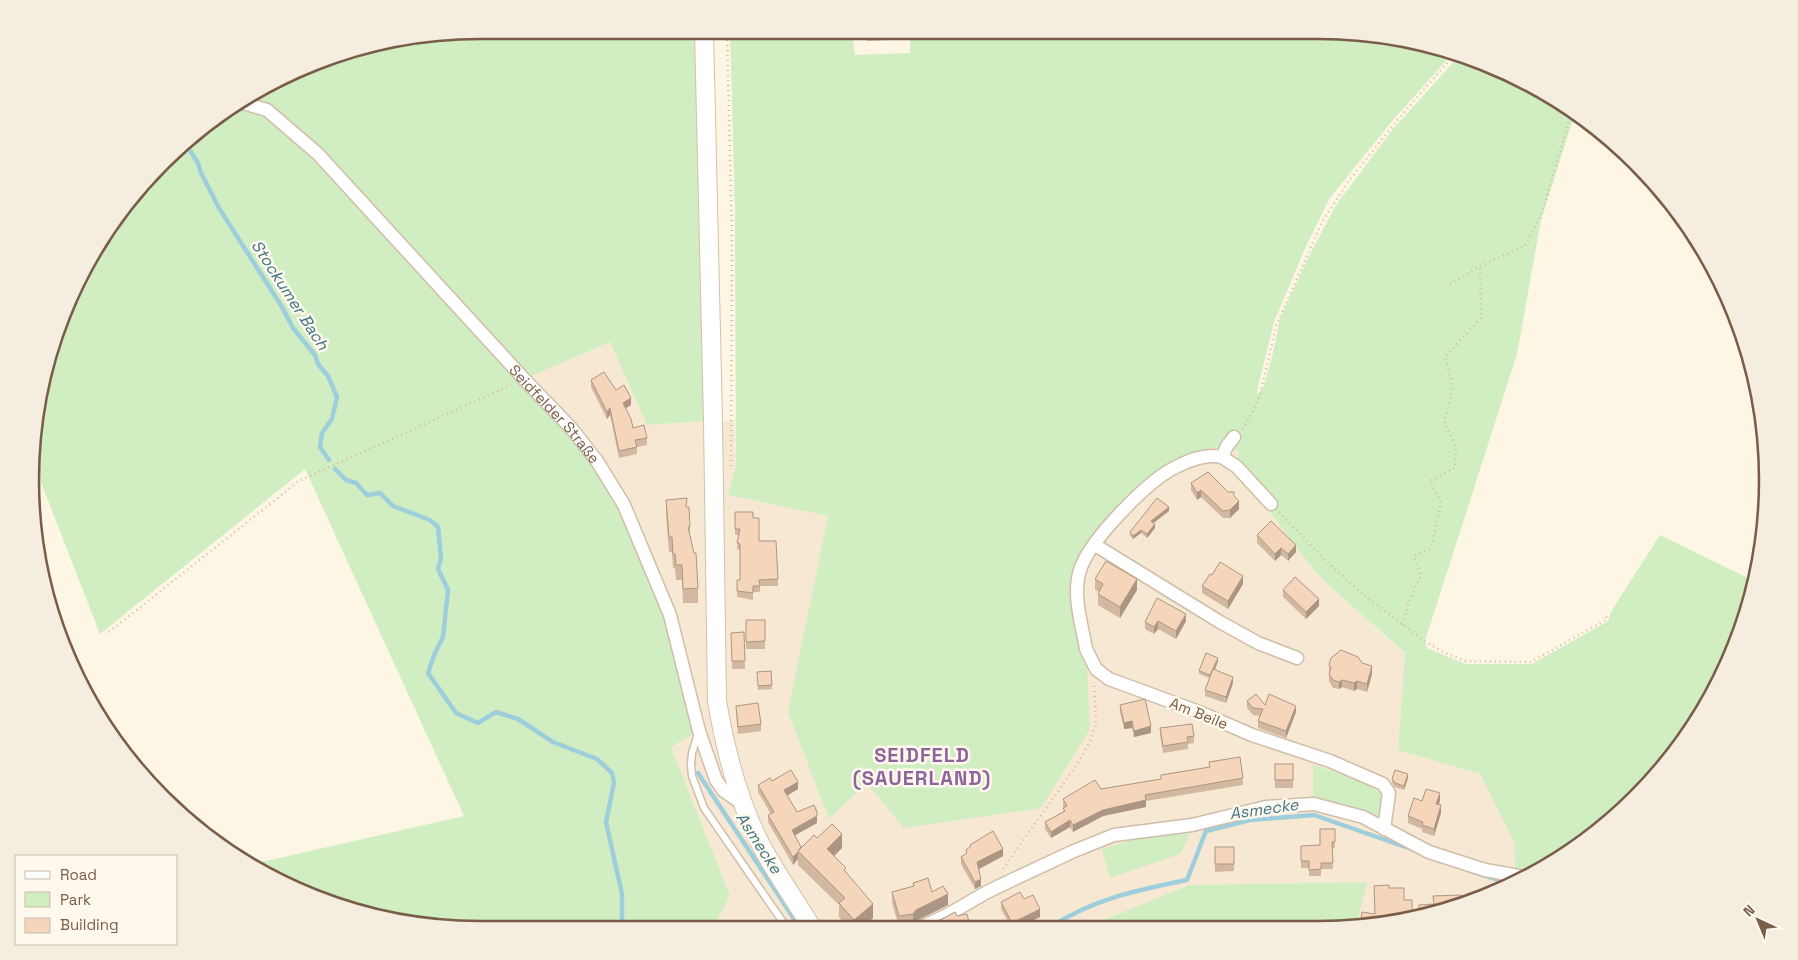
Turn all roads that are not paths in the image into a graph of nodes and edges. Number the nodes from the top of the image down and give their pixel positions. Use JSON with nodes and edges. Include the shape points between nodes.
{"nodes":[{"id":1,"x":704,"y":39,"type":"edge"},
{"id":2,"x":248,"y":105,"type":"edge"},
{"id":3,"x":1234,"y":437,"type":"road end"},
{"id":4,"x":1222,"y":456,"type":"junction"},
{"id":5,"x":1271,"y":504,"type":"road end"},
{"id":6,"x":1095,"y":545,"type":"junction"},
{"id":7,"x":1297,"y":658,"type":"dead end"},
{"id":8,"x":699,"y":731,"type":"junction"},
{"id":9,"x":743,"y":804,"type":"junction"},
{"id":10,"x":1384,"y":829,"type":"junction"},
{"id":11,"x":1515,"y":875,"type":"edge"},
{"id":12,"x":782,"y":921,"type":"edge"},
{"id":13,"x":808,"y":921,"type":"edge"},
{"id":14,"x":934,"y":921,"type":"edge"}],
"edges":[{"from":1,"to":9,"type":"main road","via":[[717,701]]},
{"from":2,"to":8,"type":"street","name":"Seidfelder Straße","via":[[267,110],[318,154],[597,460],[624,505],[670,615]]},
{"from":3,"to":4,"type":"street"},
{"from":4,"to":5,"type":"street","via":[[1237,467]]},
{"from":4,"to":6,"type":"street","via":[[1203,456],[1160,477],[1122,513]]},
{"from":6,"to":7,"type":"street","via":[[1220,622],[1258,643]]},
{"from":6,"to":10,"type":"street","name":"Am Beile","via":[[1085,559],[1077,583],[1086,649],[1096,669],[1109,679],[1252,735],[1330,761],[1383,784],[1389,793]]},
{"from":8,"to":9,"type":"street","name":"Seidfelder Straße","via":[[716,780],[724,791]]},
{"from":8,"to":12,"type":"lane","via":[[690,765],[704,808]]},
{"from":9,"to":13,"type":"main road","via":[[762,847]]},
{"from":10,"to":11,"type":"street","via":[[1429,852],[1485,870]]},
{"from":10,"to":14,"type":"street","via":[[1363,817],[1314,804],[1266,807],[1192,825],[1114,835],[987,892]]}]}
